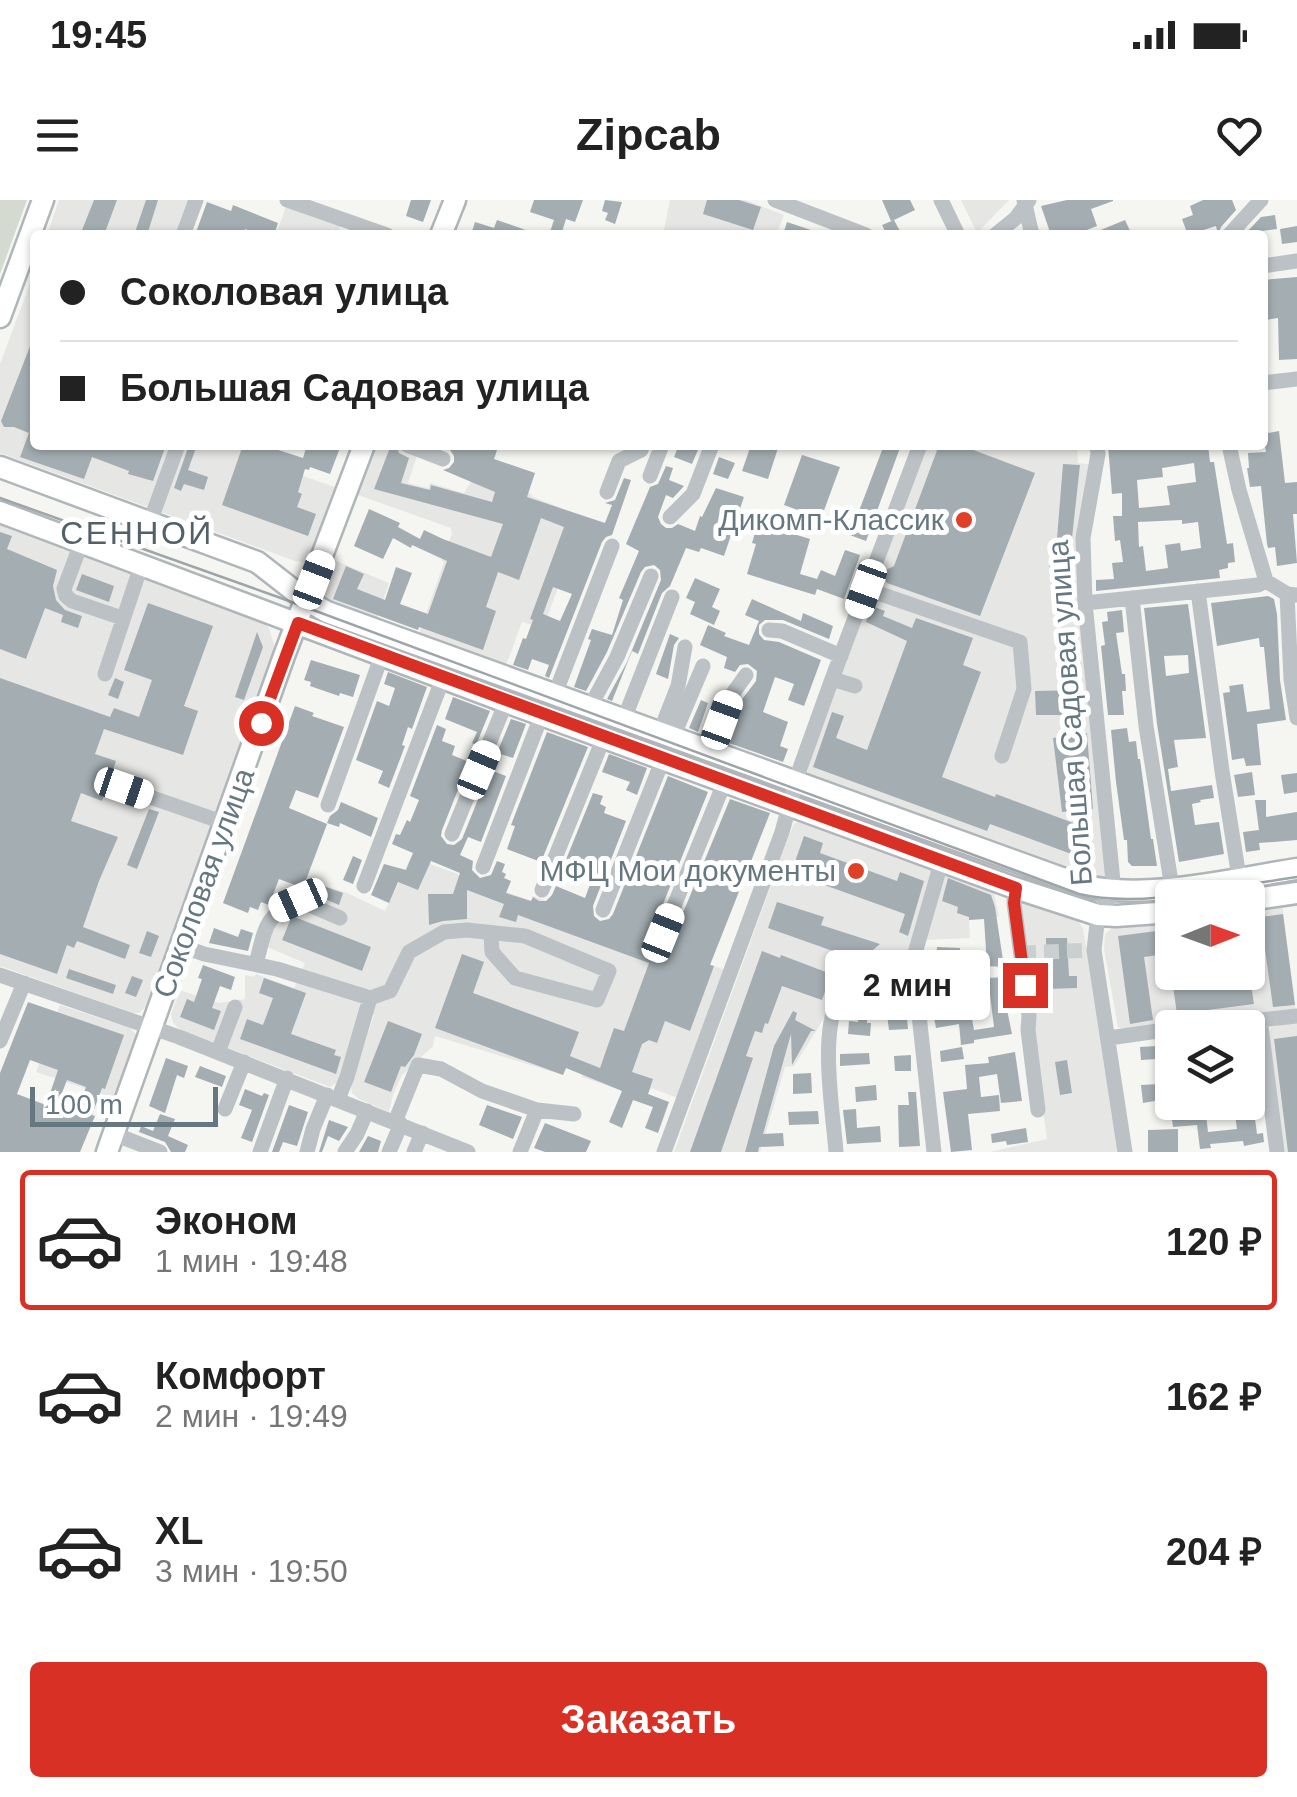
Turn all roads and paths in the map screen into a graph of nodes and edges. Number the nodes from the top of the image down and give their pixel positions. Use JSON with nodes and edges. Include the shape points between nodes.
{"nodes":[{"id":1,"x":43,"y":200,"type":"edge"},
{"id":2,"x":196,"y":200,"type":"edge"},
{"id":3,"x":287,"y":200,"type":"edge"},
{"id":4,"x":454,"y":200,"type":"edge"},
{"id":5,"x":775,"y":200,"type":"edge"},
{"id":6,"x":941,"y":200,"type":"edge"},
{"id":7,"x":1262,"y":200,"type":"edge"},
{"id":8,"x":1026,"y":201,"type":"edge"},
{"id":9,"x":1244,"y":206,"type":"edge"},
{"id":10,"x":32,"y":230,"type":"edge"},
{"id":11,"x":185,"y":230,"type":"edge"},
{"id":12,"x":373,"y":230,"type":"edge"},
{"id":13,"x":443,"y":230,"type":"edge"},
{"id":14,"x":853,"y":230,"type":"edge"},
{"id":15,"x":956,"y":230,"type":"edge"},
{"id":16,"x":1001,"y":230,"type":"edge"},
{"id":17,"x":1031,"y":230,"type":"edge"},
{"id":18,"x":1234,"y":230,"type":"edge"},
{"id":19,"x":30,"y":236,"type":"edge"},
{"id":20,"x":1297,"y":261,"type":"edge"},
{"id":21,"x":1268,"y":265,"type":"edge"},
{"id":22,"x":0,"y":318,"type":"edge"},
{"id":23,"x":1297,"y":379,"type":"edge"},
{"id":24,"x":1268,"y":382,"type":"edge"},
{"id":25,"x":176,"y":450,"type":"edge"},
{"id":26,"x":362,"y":450,"type":"edge"},
{"id":27,"x":420,"y":450,"type":"edge"},
{"id":28,"x":641,"y":450,"type":"edge"},
{"id":29,"x":660,"y":450,"type":"edge"},
{"id":30,"x":710,"y":450,"type":"edge"},
{"id":31,"x":918,"y":450,"type":"edge"},
{"id":32,"x":1098,"y":450,"type":"edge"},
{"id":33,"x":1229,"y":450,"type":"edge"},
{"id":34,"x":443,"y":459,"type":"dead end"},
{"id":35,"x":0,"y":467,"type":"edge"},
{"id":36,"x":650,"y":476,"type":"dead end"},
{"id":37,"x":606,"y":492,"type":"dead end"},
{"id":38,"x":0,"y":512,"type":"edge"},
{"id":39,"x":670,"y":517,"type":"dead end"},
{"id":40,"x":150,"y":522,"type":"junction"},
{"id":41,"x":82,"y":541,"type":"junction"},
{"id":42,"x":612,"y":546,"type":"dead end"},
{"id":43,"x":142,"y":563,"type":"junction"},
{"id":44,"x":650,"y":576,"type":"dead end"},
{"id":45,"x":1266,"y":581,"type":"junction"},
{"id":46,"x":866,"y":589,"type":"junction"},
{"id":47,"x":1198,"y":591,"type":"junction"},
{"id":48,"x":1292,"y":594,"type":"edge"},
{"id":49,"x":672,"y":598,"type":"dead end"},
{"id":50,"x":1132,"y":598,"type":"junction"},
{"id":51,"x":306,"y":600,"type":"junction"},
{"id":52,"x":1085,"y":603,"type":"junction"},
{"id":53,"x":122,"y":618,"type":"junction"},
{"id":54,"x":298,"y":623,"type":"junction"},
{"id":55,"x":770,"y":630,"type":"dead end"},
{"id":56,"x":685,"y":648,"type":"dead end"},
{"id":57,"x":382,"y":654,"type":"junction"},
{"id":58,"x":841,"y":656,"type":"junction"},
{"id":59,"x":703,"y":666,"type":"dead end"},
{"id":60,"x":104,"y":674,"type":"dead end"},
{"id":61,"x":746,"y":675,"type":"dead end"},
{"id":62,"x":443,"y":678,"type":"junction"},
{"id":63,"x":832,"y":679,"type":"junction"},
{"id":64,"x":855,"y":686,"type":"dead end"},
{"id":65,"x":555,"y":694,"type":"junction"},
{"id":66,"x":506,"y":702,"type":"junction"},
{"id":67,"x":590,"y":707,"type":"junction"},
{"id":68,"x":542,"y":714,"type":"junction"},
{"id":69,"x":1297,"y":718,"type":"edge"},
{"id":70,"x":624,"y":719,"type":"junction"},
{"id":71,"x":667,"y":735,"type":"junction"},
{"id":72,"x":604,"y":737,"type":"junction"},
{"id":73,"x":711,"y":752,"type":"junction"},
{"id":74,"x":1002,"y":756,"type":"dead end"},
{"id":75,"x":664,"y":759,"type":"junction"},
{"id":76,"x":725,"y":782,"type":"junction"},
{"id":77,"x":796,"y":782,"type":"junction"},
{"id":78,"x":124,"y":788,"type":"dead end"},
{"id":79,"x":328,"y":805,"type":"dead end"},
{"id":80,"x":789,"y":806,"type":"junction"},
{"id":81,"x":225,"y":823,"type":"junction"},
{"id":82,"x":452,"y":834,"type":"dead end"},
{"id":83,"x":942,"y":860,"type":"junction"},
{"id":84,"x":484,"y":867,"type":"dead end"},
{"id":85,"x":1297,"y":869,"type":"edge"},
{"id":86,"x":1239,"y":878,"type":"junction"},
{"id":87,"x":1171,"y":880,"type":"edge"},
{"id":88,"x":1226,"y":880,"type":"edge"},
{"id":89,"x":364,"y":886,"type":"dead end"},
{"id":90,"x":1016,"y":888,"type":"junction"},
{"id":91,"x":1155,"y":889,"type":"edge"},
{"id":92,"x":542,"y":890,"type":"dead end"},
{"id":93,"x":1114,"y":891,"type":"junction"},
{"id":94,"x":1297,"y":892,"type":"edge"},
{"id":95,"x":1265,"y":897,"type":"edge"},
{"id":96,"x":603,"y":910,"type":"dead end"},
{"id":97,"x":1155,"y":914,"type":"edge"},
{"id":98,"x":1098,"y":915,"type":"junction"},
{"id":99,"x":340,"y":918,"type":"dead end"},
{"id":100,"x":663,"y":933,"type":"dead end"},
{"id":101,"x":490,"y":934,"type":"junction"},
{"id":102,"x":182,"y":946,"type":"junction"},
{"id":103,"x":913,"y":960,"type":"junction"},
{"id":104,"x":256,"y":964,"type":"junction"},
{"id":105,"x":0,"y":976,"type":"edge"},
{"id":106,"x":24,"y":984,"type":"junction"},
{"id":107,"x":370,"y":998,"type":"junction"},
{"id":108,"x":235,"y":1007,"type":"dead end"},
{"id":109,"x":1297,"y":1016,"type":"edge"},
{"id":110,"x":1265,"y":1019,"type":"edge"},
{"id":111,"x":152,"y":1027,"type":"junction"},
{"id":112,"x":1155,"y":1031,"type":"edge"},
{"id":113,"x":1109,"y":1038,"type":"junction"},
{"id":114,"x":0,"y":1041,"type":"edge"},
{"id":115,"x":218,"y":1052,"type":"junction"},
{"id":116,"x":1265,"y":1061,"type":"edge"},
{"id":117,"x":244,"y":1062,"type":"junction"},
{"id":118,"x":287,"y":1078,"type":"junction"},
{"id":119,"x":333,"y":1097,"type":"junction"},
{"id":120,"x":225,"y":1110,"type":"dead end"},
{"id":121,"x":538,"y":1110,"type":"junction"},
{"id":122,"x":1038,"y":1110,"type":"dead end"},
{"id":123,"x":368,"y":1111,"type":"junction"},
{"id":124,"x":574,"y":1114,"type":"dead end"},
{"id":125,"x":398,"y":1123,"type":"junction"},
{"id":126,"x":422,"y":1133,"type":"junction"},
{"id":127,"x":110,"y":1143,"type":"edge"},
{"id":128,"x":439,"y":1146,"type":"edge"},
{"id":129,"x":461,"y":1151,"type":"edge"},
{"id":130,"x":1123,"y":1151,"type":"edge"},
{"id":131,"x":160,"y":1152,"type":"edge"},
{"id":132,"x":260,"y":1152,"type":"edge"},
{"id":133,"x":307,"y":1152,"type":"edge"},
{"id":134,"x":346,"y":1152,"type":"edge"},
{"id":135,"x":389,"y":1152,"type":"edge"},
{"id":136,"x":414,"y":1152,"type":"edge"},
{"id":137,"x":520,"y":1152,"type":"edge"},
{"id":138,"x":664,"y":1152,"type":"edge"},
{"id":139,"x":836,"y":1152,"type":"edge"},
{"id":140,"x":934,"y":1152,"type":"edge"},
{"id":141,"x":1276,"y":1152,"type":"edge"}],
"edges":[{"from":1,"to":10,"type":"main road"},
{"from":2,"to":11,"type":"street"},
{"from":3,"to":12,"type":"street"},
{"from":4,"to":13,"type":"main road"},
{"from":5,"to":14,"type":"street"},
{"from":6,"to":15,"type":"street"},
{"from":7,"to":9,"type":"street"},
{"from":8,"to":16,"type":"street"},
{"from":8,"to":17,"type":"street"},
{"from":9,"to":18,"type":"street","via":[[1244,220]]},
{"from":19,"to":22,"type":"main road"},
{"from":20,"to":21,"type":"street"},
{"from":23,"to":24,"type":"street"},
{"from":25,"to":40,"type":"street"},
{"from":26,"to":51,"type":"main road","name":"Соколовая улица"},
{"from":27,"to":34,"type":"street"},
{"from":28,"to":37,"type":"street","via":[[619,462]]},
{"from":29,"to":36,"type":"street"},
{"from":30,"to":39,"type":"street","via":[[693,494]]},
{"from":31,"to":46,"type":"street"},
{"from":32,"to":52,"type":"street","name":"Большая Садовая улица","via":[[1083,538]]},
{"from":33,"to":45,"type":"street"},
{"from":35,"to":40,"type":"main road"},
{"from":38,"to":41,"type":"main road"},
{"from":40,"to":51,"type":"main road","via":[[258,562]]},
{"from":41,"to":43,"type":"main road"},
{"from":41,"to":53,"type":"street","via":[[66,596]]},
{"from":42,"to":65,"type":"street"},
{"from":43,"to":53,"type":"street"},
{"from":43,"to":54,"type":"main road"},
{"from":44,"to":67,"type":"street","via":[[618,658]]},
{"from":45,"to":47,"type":"street"},
{"from":45,"to":48,"type":"street"},
{"from":46,"to":58,"type":"street"},
{"from":46,"to":74,"type":"street","via":[[1020,642],[1024,689]]},
{"from":47,"to":50,"type":"street"},
{"from":47,"to":86,"type":"street"},
{"from":48,"to":69,"type":"street"},
{"from":49,"to":70,"type":"street"},
{"from":50,"to":52,"type":"street"},
{"from":50,"to":87,"type":"street"},
{"from":51,"to":54,"type":"main road","name":"Соколовая улица"},
{"from":51,"to":65,"type":"main road"},
{"from":52,"to":93,"type":"street","name":"Большая Садовая улица"},
{"from":53,"to":60,"type":"street"},
{"from":54,"to":57,"type":"main road"},
{"from":54,"to":81,"type":"main road","name":"Соколовая улица"},
{"from":55,"to":58,"type":"street"},
{"from":56,"to":71,"type":"street"},
{"from":57,"to":62,"type":"main road"},
{"from":57,"to":79,"type":"street"},
{"from":58,"to":63,"type":"street"},
{"from":59,"to":71,"type":"street"},
{"from":61,"to":73,"type":"street"},
{"from":62,"to":66,"type":"main road"},
{"from":62,"to":89,"type":"street"},
{"from":63,"to":64,"type":"street"},
{"from":63,"to":77,"type":"street"},
{"from":65,"to":67,"type":"main road"},
{"from":66,"to":68,"type":"main road"},
{"from":66,"to":82,"type":"street"},
{"from":67,"to":70,"type":"main road"},
{"from":68,"to":72,"type":"main road"},
{"from":68,"to":84,"type":"street"},
{"from":70,"to":71,"type":"main road"},
{"from":71,"to":73,"type":"main road"},
{"from":72,"to":75,"type":"main road"},
{"from":72,"to":92,"type":"street"},
{"from":73,"to":77,"type":"main road"},
{"from":75,"to":76,"type":"main road"},
{"from":75,"to":96,"type":"street"},
{"from":76,"to":80,"type":"main road"},
{"from":76,"to":100,"type":"street"},
{"from":77,"to":80,"type":"street"},
{"from":77,"to":93,"type":"main road","via":[[1081,886]]},
{"from":78,"to":81,"type":"street"},
{"from":80,"to":83,"type":"main road"},
{"from":80,"to":138,"type":"street"},
{"from":81,"to":102,"type":"main road","name":"Соколовая улица"},
{"from":83,"to":90,"type":"main road"},
{"from":83,"to":103,"type":"street"},
{"from":85,"to":86,"type":"main road"},
{"from":86,"to":88,"type":"main road"},
{"from":90,"to":98,"type":"main road"},
{"from":90,"to":122,"type":"street"},
{"from":91,"to":93,"type":"main road"},
{"from":93,"to":98,"type":"street","name":"Большая Садовая улица"},
{"from":94,"to":95,"type":"main road"},
{"from":97,"to":98,"type":"main road"},
{"from":98,"to":113,"type":"street","name":"Большая Садовая улица","via":[[1094,950]]},
{"from":99,"to":104,"type":"street","via":[[298,900],[277,910]]},
{"from":101,"to":101,"type":"street","via":[[492,952],[515,978],[597,1000],[609,971],[525,936]]},
{"from":101,"to":107,"type":"street","via":[[444,932],[410,952],[390,991]]},
{"from":102,"to":104,"type":"street"},
{"from":102,"to":111,"type":"main road","name":"Соколовая улица"},
{"from":103,"to":139,"type":"street","via":[[858,975],[842,992],[829,1024]]},
{"from":103,"to":140,"type":"street"},
{"from":104,"to":107,"type":"street"},
{"from":105,"to":106,"type":"street"},
{"from":106,"to":111,"type":"street"},
{"from":106,"to":114,"type":"street"},
{"from":107,"to":119,"type":"street","via":[[347,1078]]},
{"from":108,"to":115,"type":"street"},
{"from":109,"to":110,"type":"street"},
{"from":111,"to":115,"type":"street"},
{"from":111,"to":127,"type":"main road","name":"Соколовая улица"},
{"from":112,"to":113,"type":"street"},
{"from":113,"to":130,"type":"street","name":"Большая Садовая улица"},
{"from":115,"to":117,"type":"street"},
{"from":116,"to":141,"type":"street"},
{"from":117,"to":118,"type":"street"},
{"from":117,"to":120,"type":"street"},
{"from":118,"to":119,"type":"street"},
{"from":118,"to":132,"type":"street"},
{"from":119,"to":123,"type":"street"},
{"from":119,"to":133,"type":"street"},
{"from":121,"to":124,"type":"street"},
{"from":121,"to":125,"type":"street","via":[[418,1065]]},
{"from":121,"to":137,"type":"street"},
{"from":123,"to":125,"type":"street"},
{"from":123,"to":134,"type":"street"},
{"from":125,"to":126,"type":"street"},
{"from":125,"to":135,"type":"street"},
{"from":126,"to":128,"type":"street"},
{"from":126,"to":136,"type":"street"},
{"from":127,"to":131,"type":"street"},
{"from":128,"to":129,"type":"street"}]}
